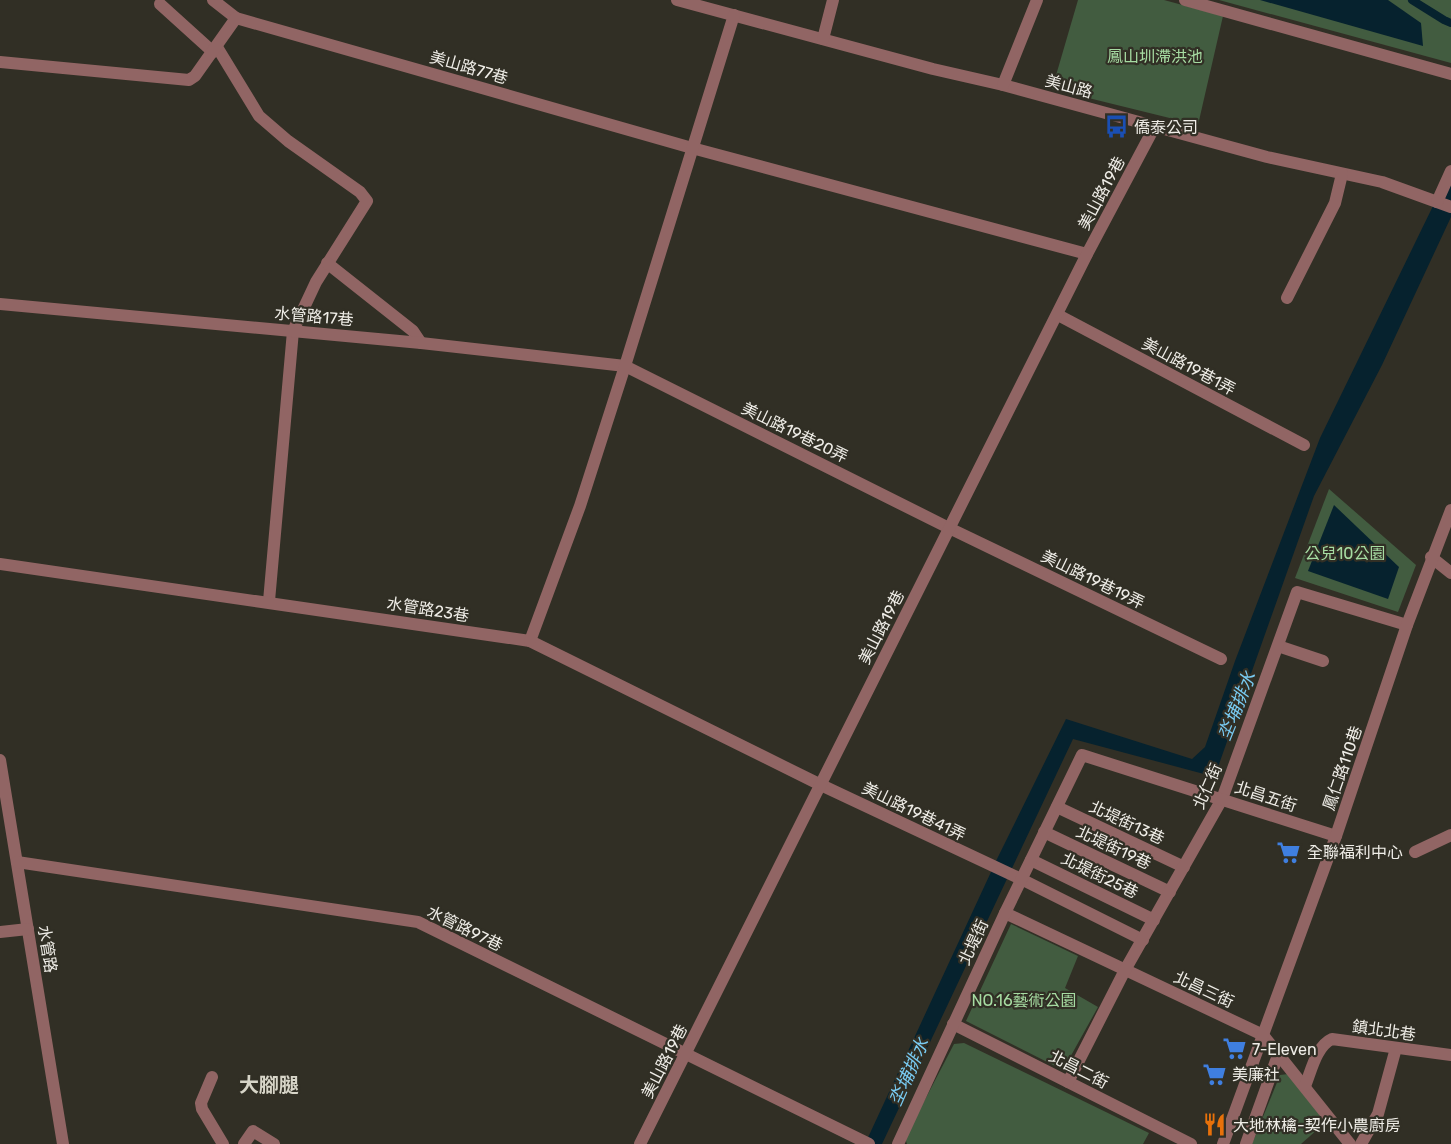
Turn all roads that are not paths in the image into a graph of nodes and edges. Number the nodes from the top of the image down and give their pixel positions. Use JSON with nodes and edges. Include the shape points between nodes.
{"nodes":[{"id":1,"x":213,"y":0,"type":"edge"},
{"id":2,"x":677,"y":0,"type":"edge"},
{"id":3,"x":833,"y":0,"type":"edge"},
{"id":4,"x":1037,"y":0,"type":"edge"},
{"id":5,"x":1185,"y":0,"type":"edge"},
{"id":6,"x":160,"y":4,"type":"dead end"},
{"id":7,"x":734,"y":15,"type":"junction"},
{"id":8,"x":236,"y":18,"type":"junction"},
{"id":9,"x":823,"y":39,"type":"junction"},
{"id":10,"x":215,"y":49,"type":"junction"},
{"id":11,"x":0,"y":63,"type":"edge"},
{"id":12,"x":1451,"y":74,"type":"edge"},
{"id":13,"x":1003,"y":85,"type":"junction"},
{"id":14,"x":1155,"y":126,"type":"junction"},
{"id":15,"x":692,"y":148,"type":"junction"},
{"id":16,"x":1451,"y":171,"type":"edge"},
{"id":17,"x":1342,"y":174,"type":"junction"},
{"id":18,"x":1443,"y":204,"type":"edge"},
{"id":19,"x":1088,"y":254,"type":"junction"},
{"id":20,"x":327,"y":263,"type":"junction"},
{"id":21,"x":1287,"y":298,"type":"dead end"},
{"id":22,"x":0,"y":304,"type":"edge"},
{"id":23,"x":1058,"y":315,"type":"junction"},
{"id":24,"x":293,"y":331,"type":"junction"},
{"id":25,"x":422,"y":343,"type":"junction"},
{"id":26,"x":626,"y":366,"type":"junction"},
{"id":27,"x":1304,"y":445,"type":"dead end"},
{"id":28,"x":1451,"y":510,"type":"edge"},
{"id":29,"x":949,"y":528,"type":"junction"},
{"id":30,"x":1431,"y":557,"type":"junction"},
{"id":31,"x":0,"y":564,"type":"edge"},
{"id":32,"x":1451,"y":573,"type":"edge"},
{"id":33,"x":269,"y":601,"type":"junction"},
{"id":34,"x":1407,"y":625,"type":"junction"},
{"id":35,"x":530,"y":641,"type":"junction"},
{"id":36,"x":1278,"y":646,"type":"junction"},
{"id":37,"x":1221,"y":659,"type":"dead end"},
{"id":38,"x":1323,"y":661,"type":"dead end"},
{"id":39,"x":1082,"y":755,"type":"joint"},
{"id":40,"x":0,"y":760,"type":"edge"},
{"id":41,"x":821,"y":785,"type":"junction"},
{"id":42,"x":1222,"y":799,"type":"junction"},
{"id":43,"x":1057,"y":807,"type":"junction"},
{"id":44,"x":1044,"y":832,"type":"junction"},
{"id":45,"x":1451,"y":835,"type":"edge"},
{"id":46,"x":1336,"y":836,"type":"junction"},
{"id":47,"x":1415,"y":852,"type":"dead end"},
{"id":48,"x":1031,"y":860,"type":"junction"},
{"id":49,"x":17,"y":862,"type":"junction"},
{"id":50,"x":1184,"y":867,"type":"junction"},
{"id":51,"x":1018,"y":879,"type":"junction"},
{"id":52,"x":1170,"y":892,"type":"junction"},
{"id":53,"x":1005,"y":914,"type":"junction"},
{"id":54,"x":1154,"y":920,"type":"junction"},
{"id":55,"x":28,"y":929,"type":"junction"},
{"id":56,"x":0,"y":932,"type":"edge"},
{"id":57,"x":1143,"y":940,"type":"junction"},
{"id":58,"x":1125,"y":970,"type":"junction"},
{"id":59,"x":953,"y":1024,"type":"junction"},
{"id":60,"x":1263,"y":1035,"type":"junction"},
{"id":61,"x":1396,"y":1048,"type":"junction"},
{"id":62,"x":686,"y":1055,"type":"junction"},
{"id":63,"x":1278,"y":1055,"type":"junction"},
{"id":64,"x":1451,"y":1055,"type":"edge"},
{"id":65,"x":212,"y":1077,"type":"dead end"},
{"id":66,"x":1068,"y":1082,"type":"junction"},
{"id":67,"x":1305,"y":1086,"type":"junction"},
{"id":68,"x":866,"y":1143,"type":"edge"},
{"id":69,"x":63,"y":1144,"type":"edge"},
{"id":70,"x":223,"y":1144,"type":"edge"},
{"id":71,"x":244,"y":1144,"type":"edge"},
{"id":72,"x":274,"y":1144,"type":"edge"},
{"id":73,"x":640,"y":1144,"type":"edge"},
{"id":74,"x":898,"y":1144,"type":"edge"},
{"id":75,"x":1191,"y":1144,"type":"edge"},
{"id":76,"x":1223,"y":1144,"type":"edge"},
{"id":77,"x":1246,"y":1144,"type":"edge"},
{"id":78,"x":1350,"y":1144,"type":"edge"},
{"id":79,"x":1361,"y":1144,"type":"edge"}],
"edges":[{"from":1,"to":8,"type":"street","name":"美山路77巷"},
{"from":2,"to":7,"type":"street","name":"美山路"},
{"from":3,"to":9,"type":"street"},
{"from":4,"to":13,"type":"street"},
{"from":5,"to":12,"type":"street"},
{"from":6,"to":10,"type":"street"},
{"from":7,"to":9,"type":"street","name":"美山路"},
{"from":7,"to":15,"type":"street"},
{"from":8,"to":10,"type":"street"},
{"from":8,"to":15,"type":"street","name":"美山路77巷"},
{"from":9,"to":13,"type":"street","name":"美山路"},
{"from":10,"to":11,"type":"street","via":[[189,80]]},
{"from":10,"to":20,"type":"street","via":[[259,116],[367,201]]},
{"from":13,"to":14,"type":"street","name":"美山路"},
{"from":14,"to":17,"type":"street","name":"美山路","via":[[1267,158]]},
{"from":14,"to":19,"type":"street","name":"美山路19巷"},
{"from":15,"to":19,"type":"street","name":"美山路77巷"},
{"from":15,"to":26,"type":"street"},
{"from":16,"to":18,"type":"street"},
{"from":17,"to":18,"type":"street","name":"美山路","via":[[1382,182]]},
{"from":17,"to":21,"type":"street","via":[[1335,203]]},
{"from":19,"to":23,"type":"street","name":"美山路19巷"},
{"from":20,"to":24,"type":"street"},
{"from":20,"to":25,"type":"street","via":[[413,331]]},
{"from":22,"to":24,"type":"street","name":"水管路17巷"},
{"from":23,"to":27,"type":"street","name":"美山路19巷1弄"},
{"from":23,"to":29,"type":"street","name":"美山路19巷"},
{"from":24,"to":25,"type":"street","name":"水管路17巷"},
{"from":24,"to":33,"type":"street"},
{"from":25,"to":26,"type":"street","name":"水管路17巷"},
{"from":26,"to":29,"type":"street","name":"美山路19巷20弄"},
{"from":26,"to":35,"type":"street"},
{"from":28,"to":30,"type":"street","name":"鳳仁路110巷"},
{"from":29,"to":37,"type":"street","name":"美山路19巷19弄"},
{"from":29,"to":41,"type":"street","name":"美山路19巷"},
{"from":30,"to":32,"type":"street"},
{"from":30,"to":34,"type":"street","name":"鳳仁路110巷"},
{"from":31,"to":33,"type":"street","name":"水管路23巷"},
{"from":33,"to":35,"type":"street","name":"水管路23巷"},
{"from":34,"to":36,"type":"street","name":"北仁街","via":[[1298,592]]},
{"from":34,"to":46,"type":"street","name":"鳳仁路110巷"},
{"from":35,"to":41,"type":"street","name":"水管路23巷"},
{"from":36,"to":38,"type":"street"},
{"from":36,"to":42,"type":"street","name":"北仁街"},
{"from":39,"to":42,"type":"street","name":"北昌五街"},
{"from":39,"to":43,"type":"street","name":"北堤街"},
{"from":40,"to":49,"type":"street","name":"水管路"},
{"from":41,"to":51,"type":"street","name":"美山路19巷41弄"},
{"from":41,"to":62,"type":"street","name":"美山路19巷"},
{"from":42,"to":46,"type":"street","name":"北昌五街"},
{"from":42,"to":50,"type":"street","name":"北仁街"},
{"from":43,"to":44,"type":"street","name":"北堤街"},
{"from":43,"to":50,"type":"street","name":"北堤街13巷"},
{"from":44,"to":48,"type":"street","name":"北堤街"},
{"from":44,"to":52,"type":"street","name":"北堤街19巷"},
{"from":45,"to":47,"type":"street"},
{"from":46,"to":60,"type":"street","name":"鳳仁路110巷"},
{"from":48,"to":51,"type":"street","name":"北堤街"},
{"from":48,"to":54,"type":"street","name":"北堤街25巷"},
{"from":49,"to":55,"type":"street","name":"水管路"},
{"from":49,"to":62,"type":"street","name":"水管路97巷","via":[[418,922]]},
{"from":50,"to":52,"type":"street","name":"北仁街"},
{"from":51,"to":53,"type":"street","name":"北堤街"},
{"from":51,"to":57,"type":"street","name":"美山路19巷41弄"},
{"from":52,"to":54,"type":"street","name":"北仁街"},
{"from":53,"to":58,"type":"street","name":"北昌三街"},
{"from":53,"to":59,"type":"street","name":"北堤街"},
{"from":54,"to":57,"type":"street","name":"北仁街"},
{"from":55,"to":56,"type":"street"},
{"from":55,"to":69,"type":"street","name":"水管路"},
{"from":57,"to":58,"type":"street","name":"北仁街"},
{"from":58,"to":60,"type":"street","name":"北昌三街"},
{"from":58,"to":66,"type":"street","name":"北仁街"},
{"from":59,"to":66,"type":"street","name":"北昌二街"},
{"from":59,"to":74,"type":"street","name":"北堤街"},
{"from":60,"to":63,"type":"street","name":"北昌三街"},
{"from":60,"to":76,"type":"street","name":"鳳仁路110巷"},
{"from":61,"to":64,"type":"street","name":"鎮北北巷"},
{"from":61,"to":67,"type":"street","name":"鎮北北巷","via":[[1332,1039],[1319,1052]]},
{"from":61,"to":79,"type":"street","via":[[1378,1114]]},
{"from":62,"to":68,"type":"street","name":"水管路97巷"},
{"from":62,"to":73,"type":"street","name":"美山路19巷"},
{"from":63,"to":67,"type":"street","name":"北昌三街"},
{"from":63,"to":77,"type":"street"},
{"from":65,"to":70,"type":"street","via":[[201,1103]]},
{"from":66,"to":75,"type":"street","name":"北昌二街"},
{"from":67,"to":78,"type":"street","name":"北昌三街"},
{"from":71,"to":72,"type":"street","via":[[253,1131]]}]}
